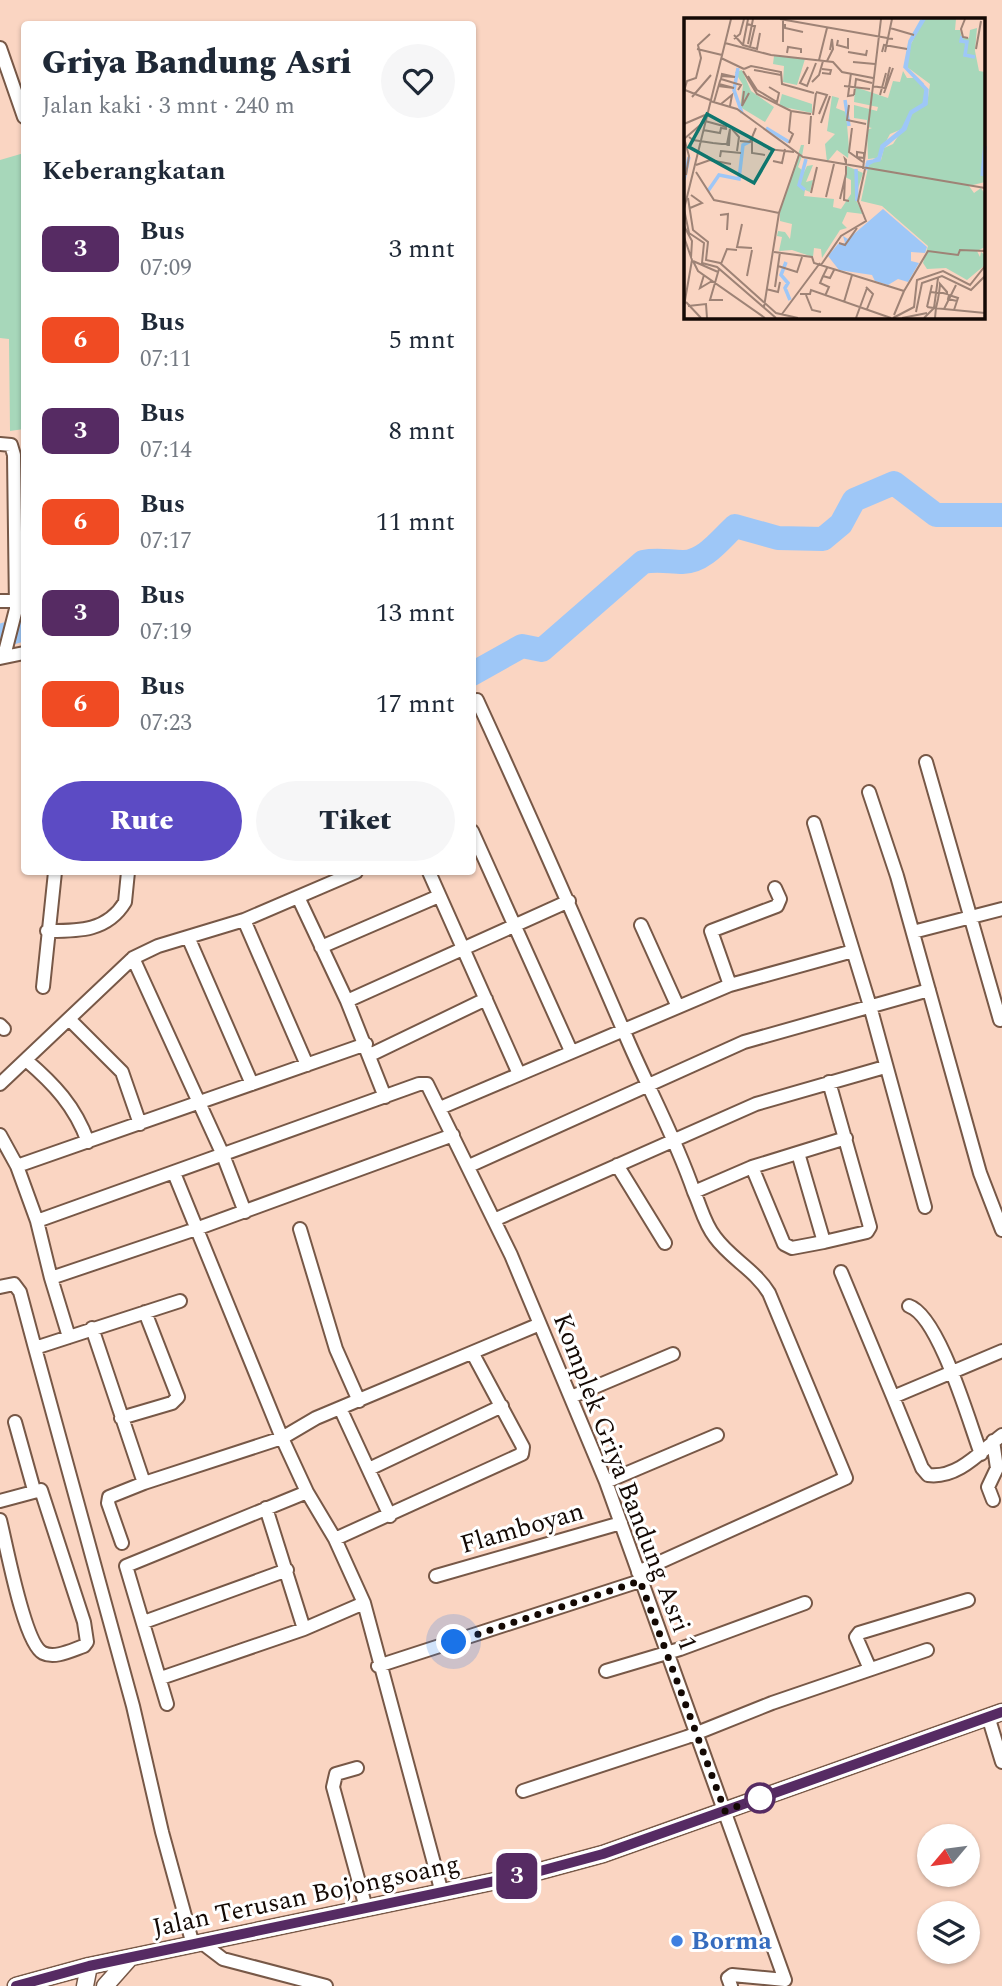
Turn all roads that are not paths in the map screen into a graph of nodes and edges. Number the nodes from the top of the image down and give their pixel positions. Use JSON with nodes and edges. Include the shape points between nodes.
{"nodes":[{"id":1,"x":0,"y":48,"type":"edge"},
{"id":2,"x":21,"y":108,"type":"edge"},
{"id":3,"x":0,"y":444,"type":"edge"},
{"id":4,"x":20,"y":587,"type":"edge"},
{"id":5,"x":0,"y":601,"type":"edge"},
{"id":6,"x":17,"y":614,"type":"edge"},
{"id":7,"x":21,"y":654,"type":"edge"},
{"id":8,"x":2,"y":657,"type":"edge"},
{"id":9,"x":477,"y":699,"type":"dead end"},
{"id":10,"x":926,"y":761,"type":"dead end"},
{"id":11,"x":869,"y":792,"type":"dead end"},
{"id":12,"x":814,"y":823,"type":"dead end"},
{"id":13,"x":476,"y":840,"type":"edge"},
{"id":14,"x":55,"y":875,"type":"edge"},
{"id":15,"x":128,"y":875,"type":"edge"},
{"id":16,"x":349,"y":875,"type":"edge"},
{"id":17,"x":430,"y":875,"type":"edge"},
{"id":18,"x":775,"y":888,"type":"dead end"},
{"id":19,"x":439,"y":896,"type":"junction"},
{"id":20,"x":298,"y":897,"type":"junction"},
{"id":21,"x":569,"y":901,"type":"junction"},
{"id":22,"x":1002,"y":909,"type":"edge"},
{"id":23,"x":971,"y":918,"type":"junction"},
{"id":24,"x":244,"y":920,"type":"junction"},
{"id":25,"x":514,"y":925,"type":"junction"},
{"id":26,"x":641,"y":925,"type":"dead end"},
{"id":27,"x":47,"y":931,"type":"junction"},
{"id":28,"x":913,"y":932,"type":"junction"},
{"id":29,"x":188,"y":937,"type":"junction"},
{"id":30,"x":321,"y":947,"type":"junction"},
{"id":31,"x":462,"y":948,"type":"junction"},
{"id":32,"x":853,"y":951,"type":"junction"},
{"id":33,"x":133,"y":958,"type":"junction"},
{"id":34,"x":730,"y":985,"type":"junction"},
{"id":35,"x":43,"y":987,"type":"dead end"},
{"id":36,"x":929,"y":990,"type":"junction"},
{"id":37,"x":486,"y":999,"type":"junction"},
{"id":38,"x":347,"y":1000,"type":"junction"},
{"id":39,"x":870,"y":1006,"type":"junction"},
{"id":40,"x":678,"y":1007,"type":"junction"},
{"id":41,"x":70,"y":1020,"type":"junction"},
{"id":42,"x":1000,"y":1020,"type":"dead end"},
{"id":43,"x":623,"y":1029,"type":"junction"},
{"id":44,"x":368,"y":1049,"type":"junction"},
{"id":45,"x":571,"y":1051,"type":"junction"},
{"id":46,"x":26,"y":1060,"type":"junction"},
{"id":47,"x":307,"y":1065,"type":"junction"},
{"id":48,"x":885,"y":1067,"type":"junction"},
{"id":49,"x":519,"y":1074,"type":"junction"},
{"id":50,"x":830,"y":1082,"type":"junction"},
{"id":51,"x":0,"y":1084,"type":"edge"},
{"id":52,"x":252,"y":1084,"type":"junction"},
{"id":53,"x":648,"y":1087,"type":"junction"},
{"id":54,"x":385,"y":1097,"type":"junction"},
{"id":55,"x":199,"y":1103,"type":"junction"},
{"id":56,"x":440,"y":1108,"type":"junction"},
{"id":57,"x":140,"y":1124,"type":"junction"},
{"id":58,"x":0,"y":1135,"type":"edge"},
{"id":59,"x":453,"y":1135,"type":"junction"},
{"id":60,"x":846,"y":1138,"type":"junction"},
{"id":61,"x":675,"y":1139,"type":"junction"},
{"id":62,"x":88,"y":1142,"type":"junction"},
{"id":63,"x":798,"y":1153,"type":"junction"},
{"id":64,"x":223,"y":1155,"type":"junction"},
{"id":65,"x":617,"y":1165,"type":"junction"},
{"id":66,"x":17,"y":1166,"type":"junction"},
{"id":67,"x":469,"y":1166,"type":"junction"},
{"id":68,"x":752,"y":1167,"type":"junction"},
{"id":69,"x":174,"y":1173,"type":"junction"},
{"id":70,"x":694,"y":1192,"type":"junction"},
{"id":71,"x":997,"y":1205,"type":"edge"},
{"id":72,"x":925,"y":1207,"type":"dead end"},
{"id":73,"x":245,"y":1212,"type":"junction"},
{"id":74,"x":494,"y":1220,"type":"junction"},
{"id":75,"x":37,"y":1221,"type":"junction"},
{"id":76,"x":197,"y":1229,"type":"junction"},
{"id":77,"x":300,"y":1229,"type":"dead end"},
{"id":78,"x":1002,"y":1230,"type":"edge"},
{"id":79,"x":824,"y":1242,"type":"junction"},
{"id":80,"x":665,"y":1243,"type":"dead end"},
{"id":81,"x":841,"y":1272,"type":"dead end"},
{"id":82,"x":51,"y":1278,"type":"junction"},
{"id":83,"x":0,"y":1287,"type":"edge"},
{"id":84,"x":180,"y":1301,"type":"dead end"},
{"id":85,"x":909,"y":1306,"type":"dead end"},
{"id":86,"x":145,"y":1312,"type":"junction"},
{"id":87,"x":540,"y":1324,"type":"junction"},
{"id":88,"x":92,"y":1328,"type":"junction"},
{"id":89,"x":69,"y":1338,"type":"junction"},
{"id":90,"x":35,"y":1348,"type":"junction"},
{"id":91,"x":1002,"y":1351,"type":"edge"},
{"id":92,"x":473,"y":1354,"type":"junction"},
{"id":93,"x":673,"y":1354,"type":"dead end"},
{"id":94,"x":950,"y":1373,"type":"junction"},
{"id":95,"x":570,"y":1397,"type":"junction"},
{"id":96,"x":893,"y":1397,"type":"junction"},
{"id":97,"x":359,"y":1401,"type":"junction"},
{"id":98,"x":502,"y":1406,"type":"junction"},
{"id":99,"x":340,"y":1408,"type":"junction"},
{"id":100,"x":121,"y":1418,"type":"junction"},
{"id":101,"x":15,"y":1422,"type":"dead end"},
{"id":102,"x":717,"y":1435,"type":"dead end"},
{"id":103,"x":282,"y":1438,"type":"junction"},
{"id":104,"x":998,"y":1438,"type":"edge"},
{"id":105,"x":981,"y":1454,"type":"junction"},
{"id":106,"x":369,"y":1469,"type":"junction"},
{"id":107,"x":606,"y":1482,"type":"junction"},
{"id":108,"x":144,"y":1483,"type":"junction"},
{"id":109,"x":34,"y":1490,"type":"junction"},
{"id":110,"x":307,"y":1492,"type":"junction"},
{"id":111,"x":993,"y":1500,"type":"dead end"},
{"id":112,"x":0,"y":1501,"type":"edge"},
{"id":113,"x":266,"y":1508,"type":"junction"},
{"id":114,"x":390,"y":1516,"type":"junction"},
{"id":115,"x":0,"y":1520,"type":"edge"},
{"id":116,"x":621,"y":1523,"type":"junction"},
{"id":117,"x":335,"y":1539,"type":"junction"},
{"id":118,"x":122,"y":1543,"type":"dead end"},
{"id":119,"x":287,"y":1570,"type":"junction"},
{"id":120,"x":436,"y":1576,"type":"dead end"},
{"id":121,"x":639,"y":1576,"type":"junction"},
{"id":122,"x":968,"y":1600,"type":"dead end"},
{"id":123,"x":363,"y":1603,"type":"junction"},
{"id":124,"x":805,"y":1604,"type":"dead end"},
{"id":125,"x":144,"y":1622,"type":"junction"},
{"id":126,"x":304,"y":1629,"type":"junction"},
{"id":127,"x":927,"y":1650,"type":"dead end"},
{"id":128,"x":667,"y":1653,"type":"junction"},
{"id":129,"x":378,"y":1666,"type":"junction"},
{"id":130,"x":870,"y":1669,"type":"junction"},
{"id":131,"x":606,"y":1671,"type":"dead end"},
{"id":132,"x":161,"y":1678,"type":"junction"},
{"id":133,"x":167,"y":1703,"type":"dead end"},
{"id":134,"x":995,"y":1714,"type":"edge"},
{"id":135,"x":696,"y":1733,"type":"junction"},
{"id":136,"x":1002,"y":1762,"type":"edge"},
{"id":137,"x":357,"y":1768,"type":"dead end"},
{"id":138,"x":523,"y":1791,"type":"dead end"},
{"id":139,"x":725,"y":1811,"type":"junction"},
{"id":140,"x":442,"y":1893,"type":"junction"},
{"id":141,"x":366,"y":1908,"type":"junction"},
{"id":142,"x":198,"y":1944,"type":"junction"},
{"id":143,"x":131,"y":1958,"type":"junction"},
{"id":144,"x":89,"y":1966,"type":"junction"},
{"id":145,"x":16,"y":1986,"type":"edge"},
{"id":146,"x":85,"y":1986,"type":"edge"},
{"id":147,"x":105,"y":1986,"type":"edge"},
{"id":148,"x":326,"y":1986,"type":"edge"},
{"id":149,"x":731,"y":1986,"type":"edge"}],
"edges":[{"from":1,"to":2,"type":"street"},
{"from":3,"to":4,"type":"street","via":[[12,445],[14,455]]},
{"from":4,"to":6,"type":"street"},
{"from":5,"to":6,"type":"street"},
{"from":6,"to":8,"type":"street"},
{"from":7,"to":8,"type":"street"},
{"from":9,"to":21,"type":"street"},
{"from":10,"to":23,"type":"street"},
{"from":11,"to":28,"type":"street"},
{"from":12,"to":32,"type":"street"},
{"from":13,"to":25,"type":"street"},
{"from":14,"to":27,"type":"street"},
{"from":15,"to":27,"type":"street","via":[[125,902],[96,928]]},
{"from":16,"to":20,"type":"street"},
{"from":17,"to":19,"type":"street"},
{"from":18,"to":34,"type":"street","via":[[780,899],[777,906],[711,931]]},
{"from":19,"to":30,"type":"street"},
{"from":19,"to":31,"type":"street"},
{"from":20,"to":24,"type":"street"},
{"from":20,"to":30,"type":"street"},
{"from":21,"to":25,"type":"street"},
{"from":21,"to":43,"type":"street"},
{"from":22,"to":23,"type":"street"},
{"from":23,"to":28,"type":"street"},
{"from":23,"to":42,"type":"street"},
{"from":24,"to":29,"type":"street"},
{"from":24,"to":47,"type":"street"},
{"from":25,"to":31,"type":"street"},
{"from":25,"to":45,"type":"street"},
{"from":26,"to":40,"type":"street"},
{"from":27,"to":35,"type":"street"},
{"from":28,"to":36,"type":"street"},
{"from":29,"to":33,"type":"street"},
{"from":29,"to":52,"type":"street"},
{"from":30,"to":38,"type":"street"},
{"from":31,"to":37,"type":"street"},
{"from":31,"to":38,"type":"street"},
{"from":32,"to":34,"type":"street"},
{"from":32,"to":39,"type":"street"},
{"from":33,"to":41,"type":"street"},
{"from":33,"to":55,"type":"street"},
{"from":34,"to":40,"type":"street"},
{"from":36,"to":39,"type":"street"},
{"from":36,"to":71,"type":"street","via":[[980,1173]]},
{"from":37,"to":44,"type":"street"},
{"from":37,"to":49,"type":"street"},
{"from":38,"to":44,"type":"street"},
{"from":39,"to":48,"type":"street"},
{"from":39,"to":53,"type":"street","via":[[744,1042]]},
{"from":40,"to":43,"type":"street"},
{"from":41,"to":46,"type":"street"},
{"from":41,"to":57,"type":"street","via":[[122,1072]]},
{"from":43,"to":45,"type":"street"},
{"from":43,"to":53,"type":"street"},
{"from":44,"to":47,"type":"street"},
{"from":44,"to":54,"type":"street"},
{"from":45,"to":49,"type":"street"},
{"from":46,"to":51,"type":"street"},
{"from":46,"to":62,"type":"street","via":[[64,1096]]},
{"from":47,"to":52,"type":"street"},
{"from":48,"to":50,"type":"street"},
{"from":48,"to":72,"type":"street"},
{"from":49,"to":56,"type":"street"},
{"from":50,"to":60,"type":"street"},
{"from":50,"to":61,"type":"street","via":[[756,1104]]},
{"from":52,"to":55,"type":"street"},
{"from":53,"to":61,"type":"street"},
{"from":53,"to":67,"type":"street"},
{"from":54,"to":56,"type":"street","name":"Komplek Griya Bandung Asri 1","via":[[427,1084]]},
{"from":54,"to":64,"type":"street"},
{"from":55,"to":57,"type":"street"},
{"from":55,"to":64,"type":"street"},
{"from":56,"to":59,"type":"street","name":"Komplek Griya Bandung Asri 1"},
{"from":57,"to":62,"type":"street"},
{"from":58,"to":66,"type":"street"},
{"from":59,"to":67,"type":"street","name":"Komplek Griya Bandung Asri 1"},
{"from":59,"to":73,"type":"street"},
{"from":60,"to":63,"type":"street"},
{"from":60,"to":79,"type":"street","via":[[870,1227],[867,1232]]},
{"from":61,"to":65,"type":"street"},
{"from":61,"to":70,"type":"street"},
{"from":62,"to":66,"type":"street"},
{"from":63,"to":68,"type":"street"},
{"from":63,"to":79,"type":"street"},
{"from":64,"to":69,"type":"street"},
{"from":64,"to":73,"type":"street"},
{"from":65,"to":74,"type":"street"},
{"from":65,"to":80,"type":"street"},
{"from":66,"to":75,"type":"street"},
{"from":67,"to":74,"type":"street","name":"Komplek Griya Bandung Asri 1"},
{"from":68,"to":70,"type":"street"},
{"from":68,"to":79,"type":"street","via":[[784,1244],[792,1248]]},
{"from":69,"to":75,"type":"street"},
{"from":69,"to":76,"type":"street"},
{"from":70,"to":121,"type":"street","via":[[715,1238],[769,1293],[846,1478]]},
{"from":71,"to":78,"type":"street"},
{"from":73,"to":76,"type":"street"},
{"from":74,"to":87,"type":"street","name":"Komplek Griya Bandung Asri 1"},
{"from":75,"to":82,"type":"street"},
{"from":76,"to":82,"type":"street"},
{"from":76,"to":103,"type":"street"},
{"from":77,"to":97,"type":"street","via":[[336,1349]]},
{"from":81,"to":96,"type":"street"},
{"from":82,"to":89,"type":"street"},
{"from":83,"to":90,"type":"street","via":[[14,1284],[20,1292]]},
{"from":84,"to":86,"type":"street"},
{"from":85,"to":94,"type":"street","via":[[931,1328]]},
{"from":86,"to":88,"type":"street"},
{"from":86,"to":100,"type":"street","via":[[178,1397],[172,1403]]},
{"from":87,"to":92,"type":"street"},
{"from":87,"to":95,"type":"street","name":"Komplek Griya Bandung Asri 1"},
{"from":88,"to":89,"type":"street"},
{"from":88,"to":100,"type":"street"},
{"from":89,"to":90,"type":"street"},
{"from":90,"to":142,"type":"street","via":[[133,1706],[162,1832]]},
{"from":91,"to":94,"type":"street"},
{"from":92,"to":97,"type":"street"},
{"from":92,"to":98,"type":"street"},
{"from":93,"to":95,"type":"street"},
{"from":94,"to":96,"type":"street"},
{"from":94,"to":105,"type":"street"},
{"from":95,"to":107,"type":"street","name":"Komplek Griya Bandung Asri 1"},
{"from":96,"to":105,"type":"street","via":[[928,1475],[954,1470]]},
{"from":97,"to":99,"type":"street"},
{"from":98,"to":106,"type":"street"},
{"from":98,"to":114,"type":"street","via":[[523,1447],[522,1454]]},
{"from":99,"to":103,"type":"street"},
{"from":99,"to":106,"type":"street"},
{"from":100,"to":108,"type":"street"},
{"from":101,"to":109,"type":"street"},
{"from":102,"to":107,"type":"street"},
{"from":103,"to":108,"type":"street"},
{"from":103,"to":110,"type":"street"},
{"from":104,"to":105,"type":"street"},
{"from":104,"to":111,"type":"street","via":[[996,1468],[988,1487]]},
{"from":106,"to":114,"type":"street"},
{"from":107,"to":116,"type":"street","name":"Komplek Griya Bandung Asri 1"},
{"from":108,"to":118,"type":"street","via":[[109,1497]]},
{"from":109,"to":112,"type":"street"},
{"from":109,"to":115,"type":"street","via":[[41,1490],[56,1533],[84,1622],[88,1642],[84,1646],[55,1654],[38,1650],[28,1632]]},
{"from":110,"to":113,"type":"street"},
{"from":110,"to":117,"type":"street"},
{"from":113,"to":119,"type":"street"},
{"from":113,"to":125,"type":"street","via":[[126,1566]]},
{"from":114,"to":117,"type":"street"},
{"from":116,"to":120,"type":"street","name":"Flamboyan"},
{"from":116,"to":121,"type":"street","name":"Komplek Griya Bandung Asri 1"},
{"from":117,"to":123,"type":"street"},
{"from":119,"to":125,"type":"street"},
{"from":119,"to":126,"type":"street"},
{"from":121,"to":128,"type":"street","name":"Komplek Griya Bandung Asri 1"},
{"from":121,"to":129,"type":"street"},
{"from":122,"to":130,"type":"street","via":[[857,1634]]},
{"from":123,"to":126,"type":"street"},
{"from":123,"to":129,"type":"street"},
{"from":124,"to":128,"type":"street"},
{"from":125,"to":132,"type":"street"},
{"from":126,"to":132,"type":"street"},
{"from":127,"to":130,"type":"street"},
{"from":128,"to":131,"type":"street"},
{"from":128,"to":135,"type":"street","name":"Komplek Griya Bandung Asri 1"},
{"from":129,"to":140,"type":"street"},
{"from":130,"to":135,"type":"street"},
{"from":132,"to":133,"type":"street"},
{"from":134,"to":136,"type":"street"},
{"from":134,"to":139,"type":"main road","name":"Jalan Terusan Bojongsoang"},
{"from":135,"to":138,"type":"street"},
{"from":135,"to":139,"type":"street","name":"Komplek Griya Bandung Asri 1"},
{"from":137,"to":141,"type":"street","via":[[336,1774],[333,1782]]},
{"from":139,"to":140,"type":"main road","name":"Jalan Terusan Bojongsoang","via":[[603,1854]]},
{"from":139,"to":149,"type":"street","name":"Komplek Griya Bandung Asri 1","via":[[785,1980],[732,1975],[728,1977]]},
{"from":140,"to":141,"type":"main road","name":"Jalan Terusan Bojongsoang"},
{"from":141,"to":142,"type":"main road","name":"Jalan Terusan Bojongsoang"},
{"from":142,"to":143,"type":"main road","name":"Jalan Terusan Bojongsoang"},
{"from":142,"to":148,"type":"street","via":[[223,1959]]},
{"from":143,"to":144,"type":"main road","name":"Jalan Terusan Bojongsoang"},
{"from":143,"to":147,"type":"main road"},
{"from":144,"to":145,"type":"main road","name":"Jalan Terusan Bojongsoang"},
{"from":144,"to":146,"type":"main road"}]}
